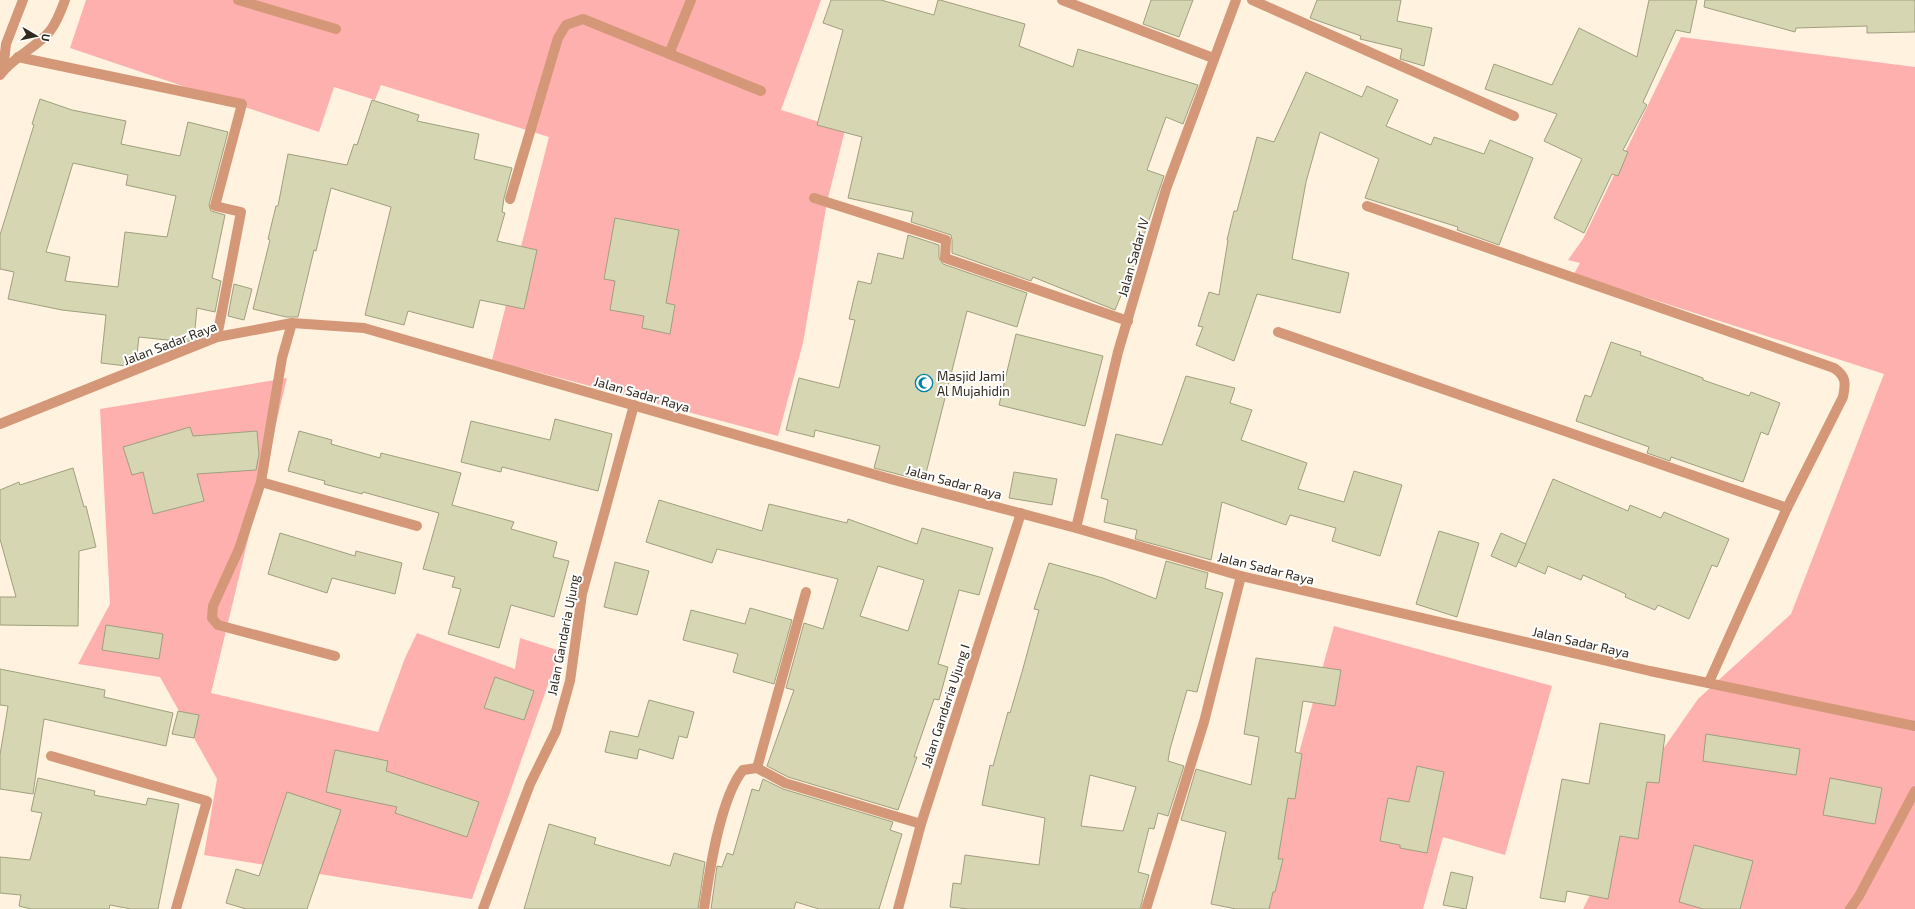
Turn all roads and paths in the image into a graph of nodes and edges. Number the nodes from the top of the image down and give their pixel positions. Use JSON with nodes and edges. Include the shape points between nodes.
{"nodes":[{"id":1,"x":23,"y":0,"type":"edge"},
{"id":2,"x":65,"y":0,"type":"edge"},
{"id":3,"x":238,"y":0,"type":"edge"},
{"id":4,"x":691,"y":0,"type":"edge"},
{"id":5,"x":1062,"y":0,"type":"edge"},
{"id":6,"x":1236,"y":0,"type":"edge"},
{"id":7,"x":1252,"y":0,"type":"edge"},
{"id":8,"x":336,"y":29,"type":"dead end"},
{"id":9,"x":669,"y":54,"type":"junction"},
{"id":10,"x":18,"y":57,"type":"junction"},
{"id":11,"x":1213,"y":58,"type":"junction"},
{"id":12,"x":2,"y":73,"type":"edge"},
{"id":13,"x":761,"y":91,"type":"dead end"},
{"id":14,"x":1514,"y":116,"type":"dead end"},
{"id":15,"x":814,"y":198,"type":"dead end"},
{"id":16,"x":510,"y":199,"type":"dead end"},
{"id":17,"x":1367,"y":206,"type":"dead end"},
{"id":18,"x":1128,"y":321,"type":"junction"},
{"id":19,"x":292,"y":323,"type":"junction"},
{"id":20,"x":1278,"y":332,"type":"dead end"},
{"id":21,"x":217,"y":338,"type":"junction"},
{"id":22,"x":634,"y":405,"type":"junction"},
{"id":23,"x":0,"y":424,"type":"edge"},
{"id":24,"x":261,"y":482,"type":"junction"},
{"id":25,"x":1787,"y":508,"type":"junction"},
{"id":26,"x":1021,"y":513,"type":"junction"},
{"id":27,"x":416,"y":526,"type":"dead end"},
{"id":28,"x":1076,"y":528,"type":"junction"},
{"id":29,"x":1241,"y":576,"type":"junction"},
{"id":30,"x":806,"y":592,"type":"dead end"},
{"id":31,"x":335,"y":656,"type":"dead end"},
{"id":32,"x":1709,"y":682,"type":"junction"},
{"id":33,"x":1915,"y":726,"type":"edge"},
{"id":34,"x":51,"y":756,"type":"dead end"},
{"id":35,"x":758,"y":768,"type":"junction"},
{"id":36,"x":1915,"y":791,"type":"edge"},
{"id":37,"x":921,"y":824,"type":"junction"},
{"id":38,"x":176,"y":909,"type":"edge"},
{"id":39,"x":483,"y":909,"type":"edge"},
{"id":40,"x":704,"y":909,"type":"edge"},
{"id":41,"x":898,"y":909,"type":"edge"},
{"id":42,"x":1146,"y":909,"type":"edge"},
{"id":43,"x":1850,"y":909,"type":"edge"}],
"edges":[{"from":1,"to":12,"type":"street","via":[[6,44]]},
{"from":2,"to":10,"type":"street","via":[[49,32]]},
{"from":3,"to":8,"type":"street"},
{"from":4,"to":9,"type":"street"},
{"from":5,"to":11,"type":"street"},
{"from":6,"to":11,"type":"street","name":"Jalan Sadar IV"},
{"from":7,"to":14,"type":"street"},
{"from":9,"to":13,"type":"street"},
{"from":9,"to":16,"type":"street","via":[[582,19],[566,25],[558,38]]},
{"from":10,"to":12,"type":"street"},
{"from":10,"to":21,"type":"street","via":[[242,104],[215,206],[241,212]]},
{"from":11,"to":18,"type":"street","name":"Jalan Sadar IV","via":[[1166,189]]},
{"from":15,"to":18,"type":"street","via":[[946,240],[945,258]]},
{"from":17,"to":25,"type":"street","via":[[1834,368],[1841,373],[1845,380],[1843,397]]},
{"from":18,"to":28,"type":"street","name":"Jalan Sadar IV","via":[[1118,352]]},
{"from":19,"to":21,"type":"street","name":"Jalan Sadar Raya"},
{"from":19,"to":22,"type":"street","name":"Jalan Sadar Raya","via":[[364,328]]},
{"from":19,"to":24,"type":"street","via":[[282,358]]},
{"from":20,"to":25,"type":"street"},
{"from":21,"to":23,"type":"street","name":"Jalan Sadar Raya"},
{"from":22,"to":26,"type":"street","name":"Jalan Sadar Raya","via":[[894,480]]},
{"from":22,"to":39,"type":"street","name":"Jalan Gandaria Ujung","via":[[582,594],[570,681],[556,731],[530,784]]},
{"from":24,"to":27,"type":"street"},
{"from":24,"to":31,"type":"street","via":[[239,549],[213,606],[212,618],[218,625]]},
{"from":25,"to":32,"type":"street"},
{"from":26,"to":28,"type":"street","name":"Jalan Sadar Raya"},
{"from":26,"to":37,"type":"street","name":"Jalan Gandaria Ujung I"},
{"from":28,"to":29,"type":"street","name":"Jalan Sadar Raya"},
{"from":29,"to":32,"type":"street","name":"Jalan Sadar Raya"},
{"from":29,"to":42,"type":"street","via":[[1204,722]]},
{"from":30,"to":35,"type":"street"},
{"from":32,"to":33,"type":"street","name":"Jalan Sadar Raya"},
{"from":34,"to":38,"type":"street","via":[[207,801]]},
{"from":35,"to":37,"type":"street","via":[[785,783]]},
{"from":35,"to":40,"type":"street","via":[[743,770],[735,779],[725,806]]},
{"from":36,"to":43,"type":"street","via":[[1863,890]]},
{"from":37,"to":41,"type":"street","name":"Jalan Gandaria Ujung I"}]}
